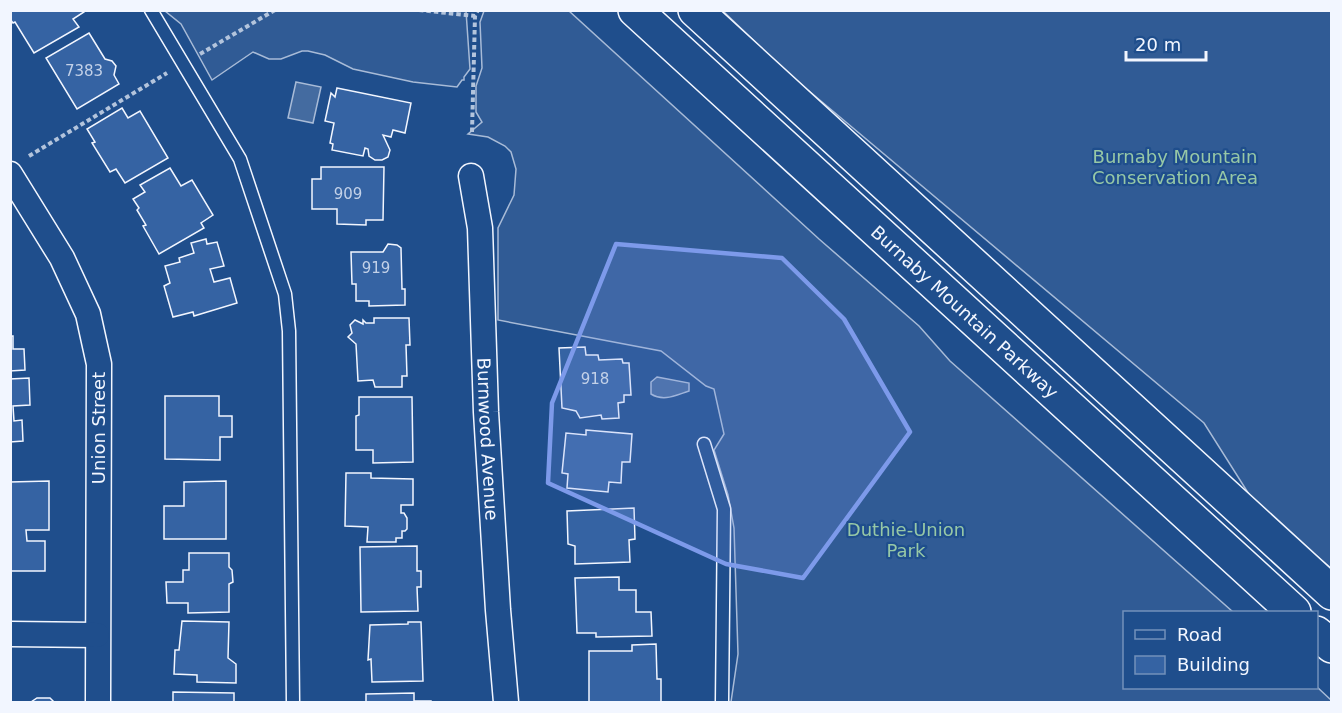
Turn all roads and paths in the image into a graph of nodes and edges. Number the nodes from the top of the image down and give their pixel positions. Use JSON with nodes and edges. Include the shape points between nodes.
{"nodes":[{"id":1,"x":151,"y":10,"type":"edge"},
{"id":2,"x":275,"y":10,"type":"edge"},
{"id":3,"x":419,"y":10,"type":"edge"},
{"id":4,"x":478,"y":10,"type":"edge"},
{"id":5,"x":635,"y":10,"type":"edge"},
{"id":6,"x":695,"y":10,"type":"edge"},
{"id":7,"x":476,"y":16,"type":"junction"},
{"id":8,"x":200,"y":54,"type":"dead end"},
{"id":9,"x":183,"y":64,"type":"junction"},
{"id":10,"x":472,"y":132,"type":"dead end"},
{"id":11,"x":29,"y":156,"type":"dead end"},
{"id":12,"x":10,"y":174,"type":"edge"},
{"id":13,"x":471,"y":177,"type":"dead end"},
{"id":14,"x":704,"y":444,"type":"dead end"},
{"id":15,"x":1332,"y":593,"type":"edge"},
{"id":16,"x":1293,"y":611,"type":"edge"},
{"id":17,"x":10,"y":634,"type":"edge"},
{"id":18,"x":1318,"y":634,"type":"edge"},
{"id":19,"x":97,"y":635,"type":"junction"},
{"id":20,"x":1332,"y":646,"type":"edge"},
{"id":21,"x":98,"y":702,"type":"edge"},
{"id":22,"x":293,"y":702,"type":"edge"},
{"id":23,"x":506,"y":702,"type":"edge"},
{"id":24,"x":722,"y":702,"type":"edge"}],
"edges":[{"from":1,"to":9,"type":"lane"},
{"from":2,"to":8,"type":"path"},
{"from":3,"to":7,"type":"path"},
{"from":4,"to":7,"type":"path"},
{"from":5,"to":16,"type":"main road","name":"Burnaby Mountain Parkway"},
{"from":6,"to":15,"type":"main road"},
{"from":7,"to":10,"type":"path"},
{"from":9,"to":11,"type":"path"},
{"from":9,"to":22,"type":"lane","via":[[242,165],[285,294],[289,331]]},
{"from":12,"to":19,"type":"street","name":"Union Street","via":[[62,258],[88,314],[99,364]]},
{"from":13,"to":23,"type":"street","name":"Burnwood Avenue","via":[[480,228],[486,412]]},
{"from":14,"to":24,"type":"lane","via":[[724,509]]},
{"from":17,"to":19,"type":"street"},
{"from":18,"to":20,"type":"main road"},
{"from":19,"to":21,"type":"street","name":"Union Street"}]}
